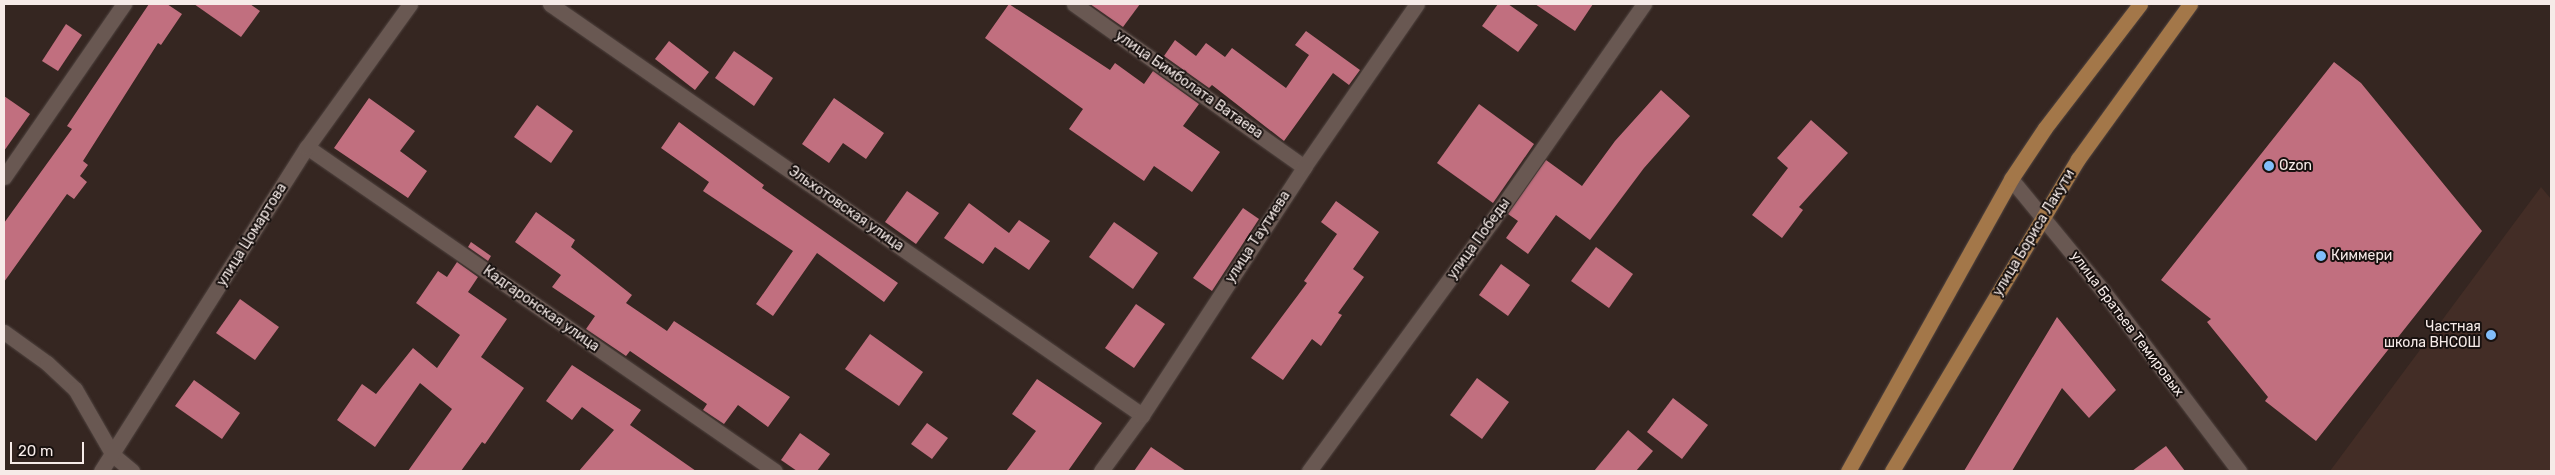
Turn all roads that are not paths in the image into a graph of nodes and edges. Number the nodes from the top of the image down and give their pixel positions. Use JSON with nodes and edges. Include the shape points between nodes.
{"nodes":[{"id":1,"x":124,"y":4,"type":"edge"},
{"id":2,"x":410,"y":4,"type":"edge"},
{"id":3,"x":550,"y":4,"type":"edge"},
{"id":4,"x":1074,"y":4,"type":"edge"},
{"id":5,"x":1417,"y":4,"type":"edge"},
{"id":6,"x":1644,"y":4,"type":"edge"},
{"id":7,"x":2140,"y":4,"type":"edge"},
{"id":8,"x":2190,"y":4,"type":"edge"},
{"id":9,"x":307,"y":147,"type":"junction"},
{"id":10,"x":1304,"y":167,"type":"junction"},
{"id":11,"x":4,"y":177,"type":"edge"},
{"id":12,"x":2011,"y":179,"type":"junction"},
{"id":13,"x":2043,"y":216,"type":"junction"},
{"id":14,"x":4,"y":332,"type":"edge"},
{"id":15,"x":1142,"y":415,"type":"junction"},
{"id":16,"x":113,"y":455,"type":"junction"},
{"id":17,"x":101,"y":471,"type":"edge"},
{"id":18,"x":132,"y":471,"type":"edge"},
{"id":19,"x":775,"y":471,"type":"edge"},
{"id":20,"x":1101,"y":471,"type":"edge"},
{"id":21,"x":1309,"y":471,"type":"edge"},
{"id":22,"x":1848,"y":471,"type":"edge"},
{"id":23,"x":1892,"y":471,"type":"edge"},
{"id":24,"x":2239,"y":471,"type":"edge"}],
"edges":[{"from":1,"to":11,"type":"street"},
{"from":2,"to":9,"type":"street","name":"улица Цомартова"},
{"from":3,"to":15,"type":"street","name":"Эльхотовская улица"},
{"from":4,"to":10,"type":"street","name":"улица Бимболата Ватаева"},
{"from":5,"to":10,"type":"street","name":"улица Таутиева"},
{"from":6,"to":21,"type":"street","name":"улица Победы","via":[[1492,222]]},
{"from":7,"to":12,"type":"main road","via":[[2045,128]]},
{"from":8,"to":13,"type":"main road","name":"улица Бориса Лакути","via":[[2078,159]]},
{"from":9,"to":16,"type":"street","name":"улица Цомартова"},
{"from":9,"to":19,"type":"street","name":"Кадгаронская улица"},
{"from":10,"to":15,"type":"street","name":"улица Таутиева"},
{"from":12,"to":13,"type":"street","name":"улица Братьев Темировых"},
{"from":12,"to":22,"type":"main road"},
{"from":13,"to":23,"type":"main road","name":"улица Бориса Лакути"},
{"from":13,"to":24,"type":"street","name":"улица Братьев Темировых"},
{"from":14,"to":16,"type":"street","via":[[47,363],[74,389]]},
{"from":15,"to":20,"type":"street","name":"улица Таутиева"},
{"from":16,"to":17,"type":"street","name":"улица Цомартова"},
{"from":16,"to":18,"type":"street"}]}
